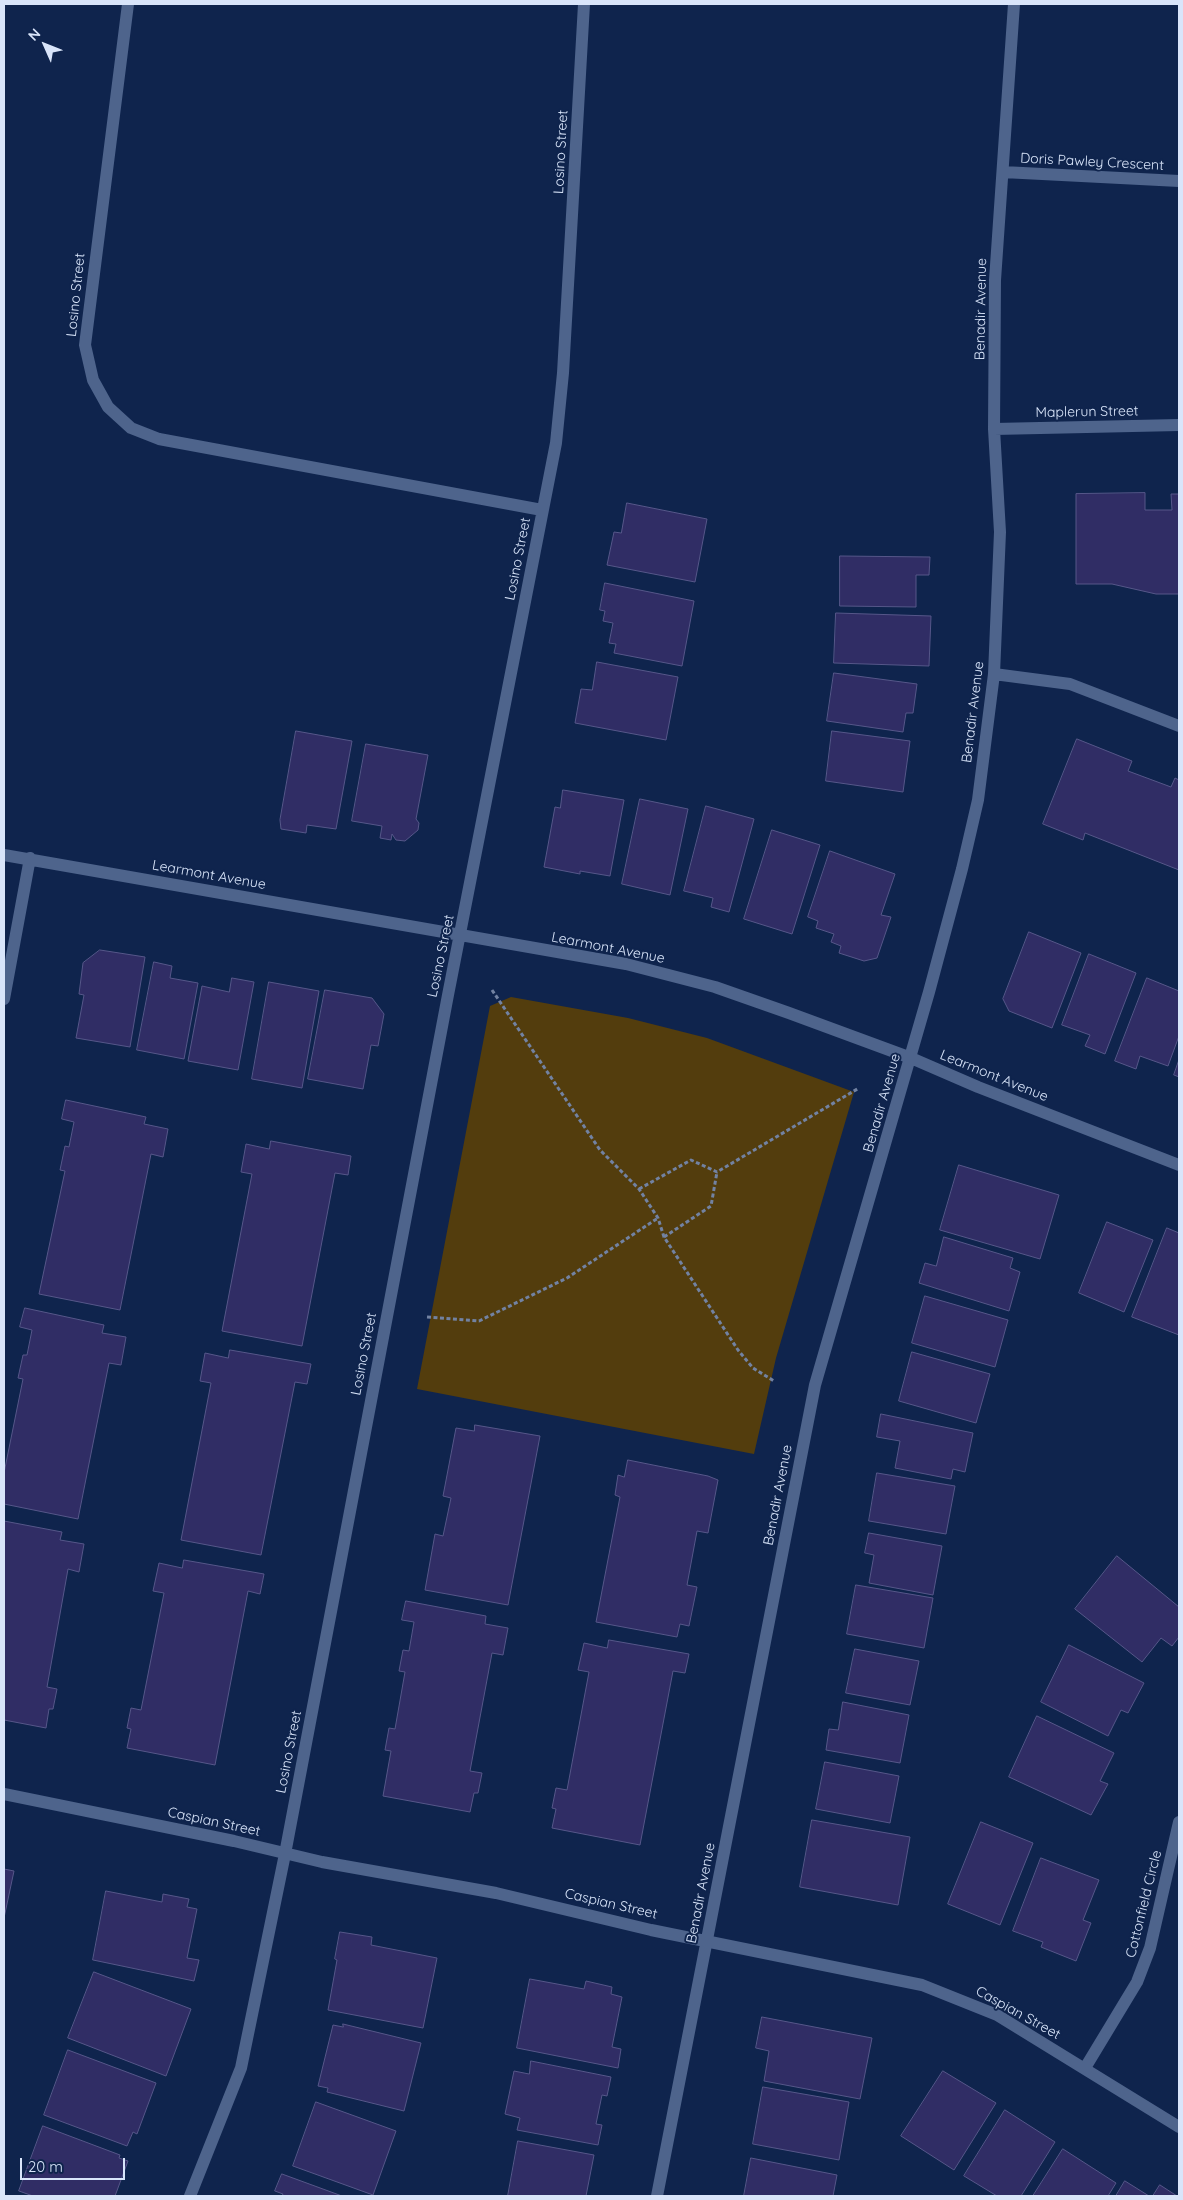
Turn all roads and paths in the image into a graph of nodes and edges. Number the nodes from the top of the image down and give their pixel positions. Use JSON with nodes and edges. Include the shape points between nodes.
{"nodes":[{"id":1,"x":128,"y":4,"type":"edge"},
{"id":2,"x":584,"y":4,"type":"edge"},
{"id":3,"x":1014,"y":4,"type":"edge"},
{"id":4,"x":1003,"y":172,"type":"junction"},
{"id":5,"x":1179,"y":181,"type":"edge"},
{"id":6,"x":1179,"y":425,"type":"edge"},
{"id":7,"x":994,"y":429,"type":"junction"},
{"id":8,"x":542,"y":510,"type":"junction"},
{"id":9,"x":994,"y":674,"type":"junction"},
{"id":10,"x":1179,"y":726,"type":"edge"},
{"id":11,"x":4,"y":855,"type":"edge"},
{"id":12,"x":30,"y":858,"type":"junction"},
{"id":13,"x":460,"y":935,"type":"junction"},
{"id":14,"x":492,"y":990,"type":"dead end"},
{"id":15,"x":4,"y":999,"type":"edge"},
{"id":16,"x":911,"y":1058,"type":"junction"},
{"id":17,"x":859,"y":1088,"type":"dead end"},
{"id":18,"x":1179,"y":1165,"type":"edge"},
{"id":19,"x":716,"y":1172,"type":"junction"},
{"id":20,"x":639,"y":1189,"type":"junction"},
{"id":21,"x":658,"y":1218,"type":"junction"},
{"id":22,"x":664,"y":1237,"type":"junction"},
{"id":23,"x":427,"y":1317,"type":"dead end"},
{"id":24,"x":774,"y":1382,"type":"dead end"},
{"id":25,"x":4,"y":1794,"type":"edge"},
{"id":26,"x":1179,"y":1822,"type":"edge"},
{"id":27,"x":285,"y":1854,"type":"junction"},
{"id":28,"x":707,"y":1941,"type":"junction"},
{"id":29,"x":1085,"y":2068,"type":"junction"},
{"id":30,"x":1179,"y":2127,"type":"edge"},
{"id":31,"x":190,"y":2196,"type":"edge"},
{"id":32,"x":657,"y":2196,"type":"edge"}],
"edges":[{"from":1,"to":8,"type":"street","name":"Losino Street","via":[[85,345],[93,380],[108,407],[130,428],[159,439]]},
{"from":2,"to":8,"type":"street","name":"Losino Street","via":[[563,373],[556,443]]},
{"from":3,"to":4,"type":"street","name":"Benadir Avenue"},
{"from":4,"to":5,"type":"street","name":"Doris Pawley Crescent"},
{"from":4,"to":7,"type":"street","name":"Benadir Avenue","via":[[995,280]]},
{"from":6,"to":7,"type":"street","name":"Maplerun Street"},
{"from":7,"to":9,"type":"street","name":"Benadir Avenue","via":[[1000,532]]},
{"from":8,"to":13,"type":"street","name":"Losino Street"},
{"from":9,"to":10,"type":"street","via":[[1070,684]]},
{"from":9,"to":16,"type":"street","name":"Benadir Avenue","via":[[978,800]]},
{"from":11,"to":12,"type":"street","name":"Learmont Avenue"},
{"from":12,"to":13,"type":"street","name":"Learmont Avenue"},
{"from":12,"to":15,"type":"street"},
{"from":13,"to":16,"type":"street","name":"Learmont Avenue","via":[[626,964],[715,987]]},
{"from":13,"to":27,"type":"street","name":"Losino Street"},
{"from":14,"to":20,"type":"path","via":[[600,1150]]},
{"from":16,"to":18,"type":"street","name":"Learmont Avenue"},
{"from":16,"to":28,"type":"street","name":"Benadir Avenue","via":[[815,1384]]},
{"from":17,"to":19,"type":"path"},
{"from":19,"to":20,"type":"path","via":[[691,1160]]},
{"from":19,"to":22,"type":"path","via":[[711,1206]]},
{"from":20,"to":21,"type":"path"},
{"from":21,"to":22,"type":"path"},
{"from":21,"to":23,"type":"path","via":[[567,1278],[479,1321]]},
{"from":22,"to":24,"type":"path","via":[[738,1350],[753,1368]]},
{"from":25,"to":27,"type":"street","name":"Caspian Street","via":[[234,1840]]},
{"from":26,"to":29,"type":"street","name":"Cottonfield Circle","via":[[1150,1948],[1137,1982]]},
{"from":27,"to":28,"type":"street","name":"Caspian Street","via":[[496,1893]]},
{"from":27,"to":31,"type":"street","name":"Losino Street","via":[[241,2068]]},
{"from":28,"to":29,"type":"street","name":"Caspian Street","via":[[922,1985],[997,2015]]},
{"from":28,"to":32,"type":"street","name":"Benadir Avenue"},
{"from":29,"to":30,"type":"street","name":"Caspian Street"}]}
